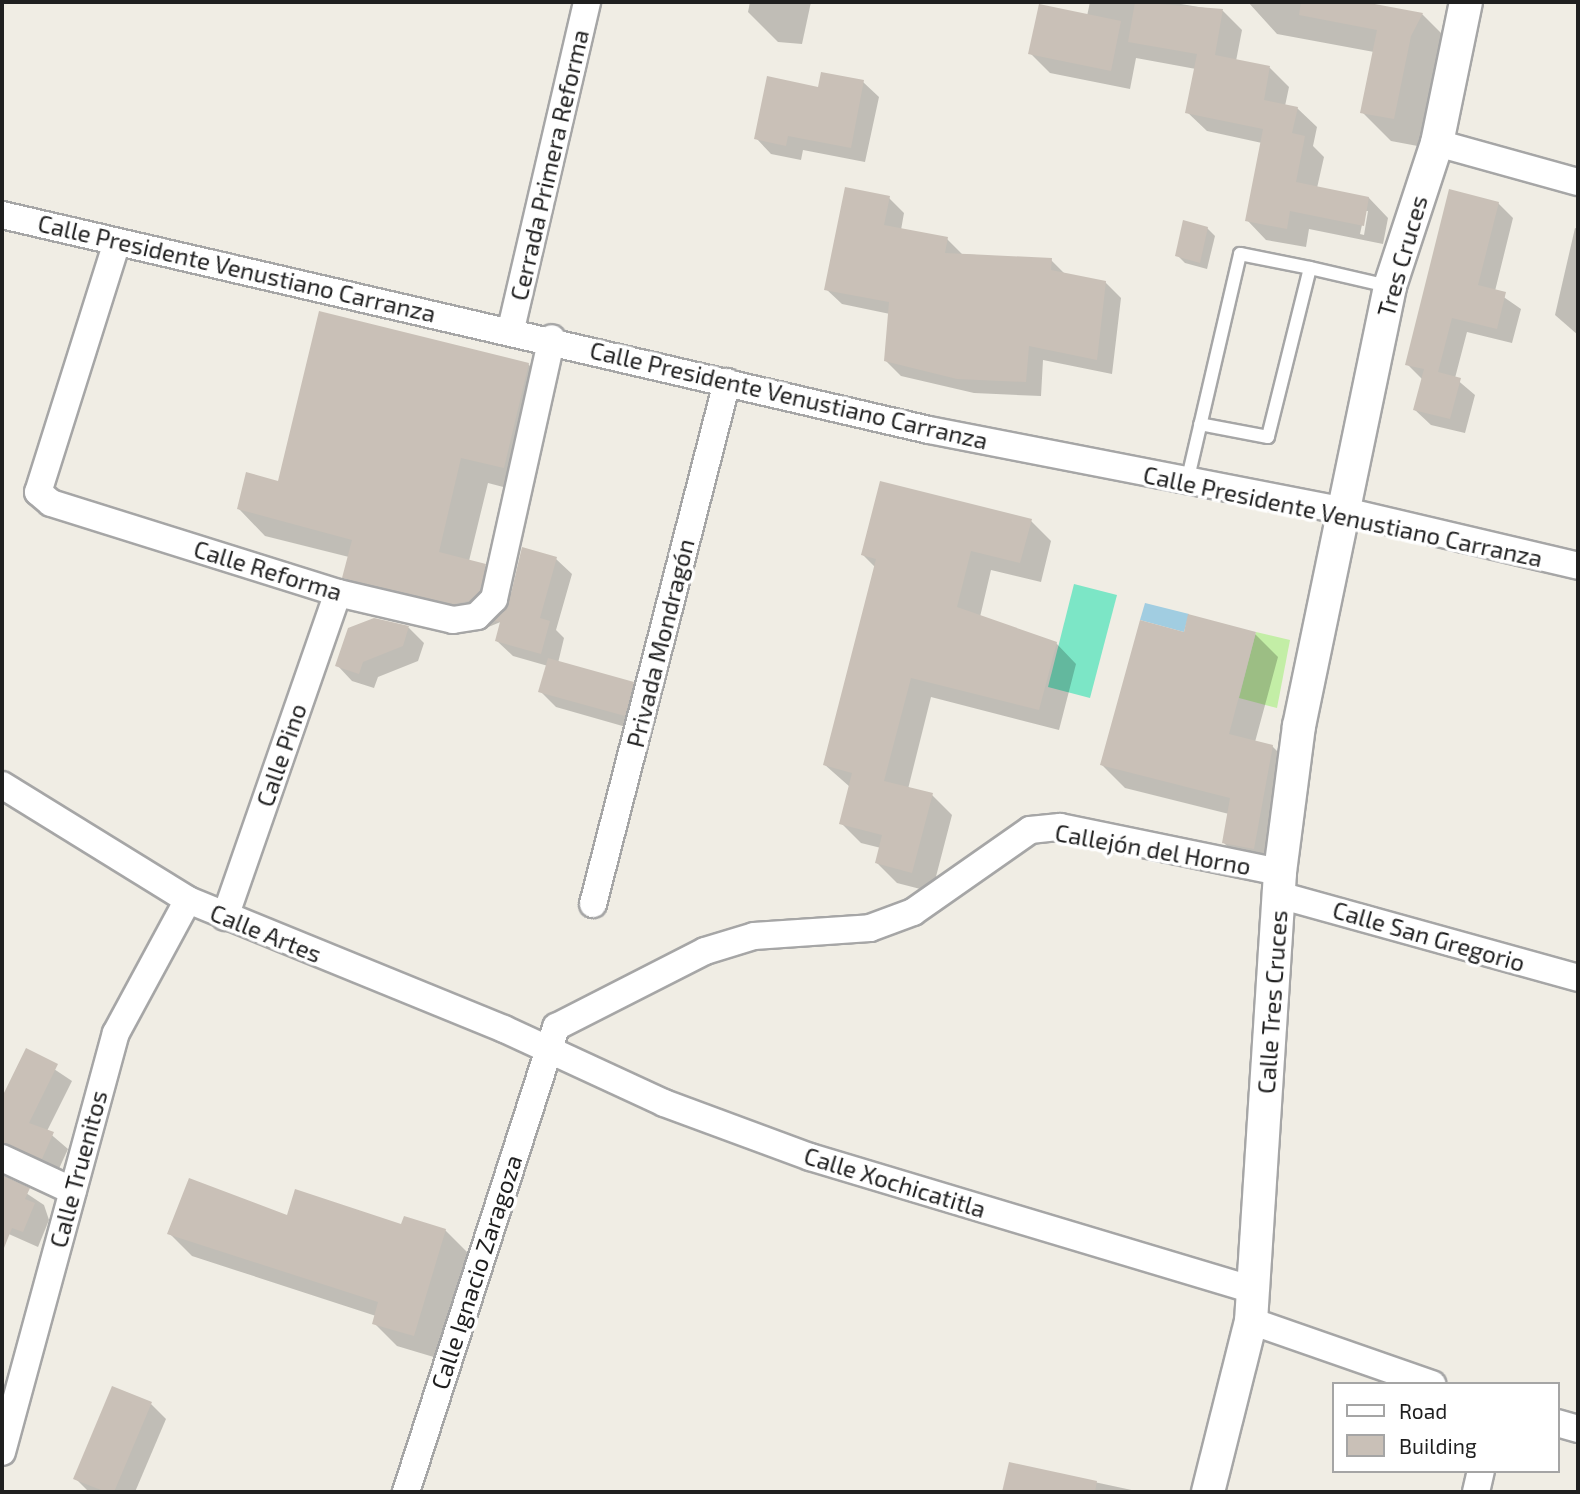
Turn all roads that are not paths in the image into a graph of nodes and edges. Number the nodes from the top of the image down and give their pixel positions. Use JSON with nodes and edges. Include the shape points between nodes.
{"nodes":[{"id":1,"x":587,"y":2,"type":"edge"},
{"id":2,"x":1466,"y":2,"type":"edge"},
{"id":3,"x":1437,"y":143,"type":"junction"},
{"id":4,"x":1578,"y":182,"type":"edge"},
{"id":5,"x":2,"y":215,"type":"edge"},
{"id":6,"x":117,"y":242,"type":"junction"},
{"id":7,"x":1310,"y":268,"type":"junction"},
{"id":8,"x":1390,"y":286,"type":"junction"},
{"id":9,"x":512,"y":328,"type":"junction"},
{"id":10,"x":552,"y":338,"type":"junction"},
{"id":11,"x":727,"y":382,"type":"junction"},
{"id":12,"x":1200,"y":424,"type":"junction"},
{"id":13,"x":1187,"y":482,"type":"junction"},
{"id":14,"x":1340,"y":510,"type":"junction"},
{"id":15,"x":1578,"y":566,"type":"edge"},
{"id":16,"x":338,"y":593,"type":"junction"},
{"id":17,"x":2,"y":785,"type":"edge"},
{"id":18,"x":1280,"y":883,"type":"junction"},
{"id":19,"x":188,"y":900,"type":"junction"},
{"id":20,"x":593,"y":904,"type":"dead end"},
{"id":21,"x":225,"y":916,"type":"junction"},
{"id":22,"x":1578,"y":978,"type":"edge"},
{"id":23,"x":545,"y":1051,"type":"junction"},
{"id":24,"x":2,"y":1158,"type":"edge"},
{"id":25,"x":73,"y":1191,"type":"junction"},
{"id":26,"x":1252,"y":1306,"type":"junction"},
{"id":27,"x":1427,"y":1382,"type":"edge"},
{"id":28,"x":1559,"y":1424,"type":"edge"},
{"id":29,"x":1578,"y":1429,"type":"edge"},
{"id":30,"x":2,"y":1452,"type":"edge"},
{"id":31,"x":1480,"y":1473,"type":"edge"},
{"id":32,"x":406,"y":1492,"type":"edge"},
{"id":33,"x":1208,"y":1492,"type":"edge"},
{"id":34,"x":1476,"y":1492,"type":"edge"}],
"edges":[{"from":1,"to":9,"type":"street","name":"Cerrada Primera Reforma"},
{"from":2,"to":3,"type":"street","name":"Tres Cruces"},
{"from":3,"to":4,"type":"street"},
{"from":3,"to":8,"type":"street","name":"Tres Cruces"},
{"from":5,"to":6,"type":"street","name":"Calle Presidente Venustiano Carranza"},
{"from":6,"to":9,"type":"street","name":"Calle Presidente Venustiano Carranza"},
{"from":6,"to":16,"type":"street","name":"Calle Reforma","via":[[38,492],[51,503]]},
{"from":7,"to":8,"type":"lane"},
{"from":7,"to":12,"type":"lane","via":[[1268,437]]},
{"from":7,"to":12,"type":"lane","via":[[1240,254]]},
{"from":8,"to":14,"type":"street","name":"Tres Cruces"},
{"from":9,"to":10,"type":"street","name":"Calle Presidente Venustiano Carranza"},
{"from":10,"to":11,"type":"street","name":"Calle Presidente Venustiano Carranza"},
{"from":10,"to":16,"type":"street","name":"Calle Reforma","via":[[486,609],[453,620]]},
{"from":11,"to":13,"type":"street","name":"Calle Presidente Venustiano Carranza"},
{"from":11,"to":20,"type":"street","name":"Privada Mondragón"},
{"from":12,"to":13,"type":"lane"},
{"from":13,"to":14,"type":"street","name":"Calle Presidente Venustiano Carranza"},
{"from":14,"to":15,"type":"street","name":"Calle Presidente Venustiano Carranza"},
{"from":14,"to":18,"type":"street","name":"Calle Tres Cruces","via":[[1299,726]]},
{"from":16,"to":21,"type":"street","name":"Calle Pino"},
{"from":17,"to":19,"type":"street","name":"Calle Artes"},
{"from":18,"to":22,"type":"street","name":"Calle San Gregorio"},
{"from":18,"to":23,"type":"street","name":"Callejón del Horno","via":[[1060,827],[1030,830],[913,912],[870,928],[754,936],[705,951],[583,1008],[556,1027]]},
{"from":18,"to":26,"type":"street","name":"Calle Tres Cruces"},
{"from":19,"to":21,"type":"street","name":"Calle Artes"},
{"from":19,"to":25,"type":"street","name":"Calle Truenitos","via":[[116,1033]]},
{"from":21,"to":23,"type":"street","name":"Calle Artes"},
{"from":23,"to":26,"type":"street","name":"Calle Xochicatitla","via":[[810,1157]]},
{"from":23,"to":32,"type":"street","name":"Calle Ignacio Zaragoza"},
{"from":24,"to":25,"type":"street"},
{"from":25,"to":30,"type":"street","name":"Calle Truenitos"},
{"from":26,"to":27,"type":"street","name":"Calle Xochicatitla"},
{"from":26,"to":33,"type":"street","name":"Calle Tres Cruces"},
{"from":28,"to":29,"type":"street"},
{"from":31,"to":34,"type":"street"}]}
